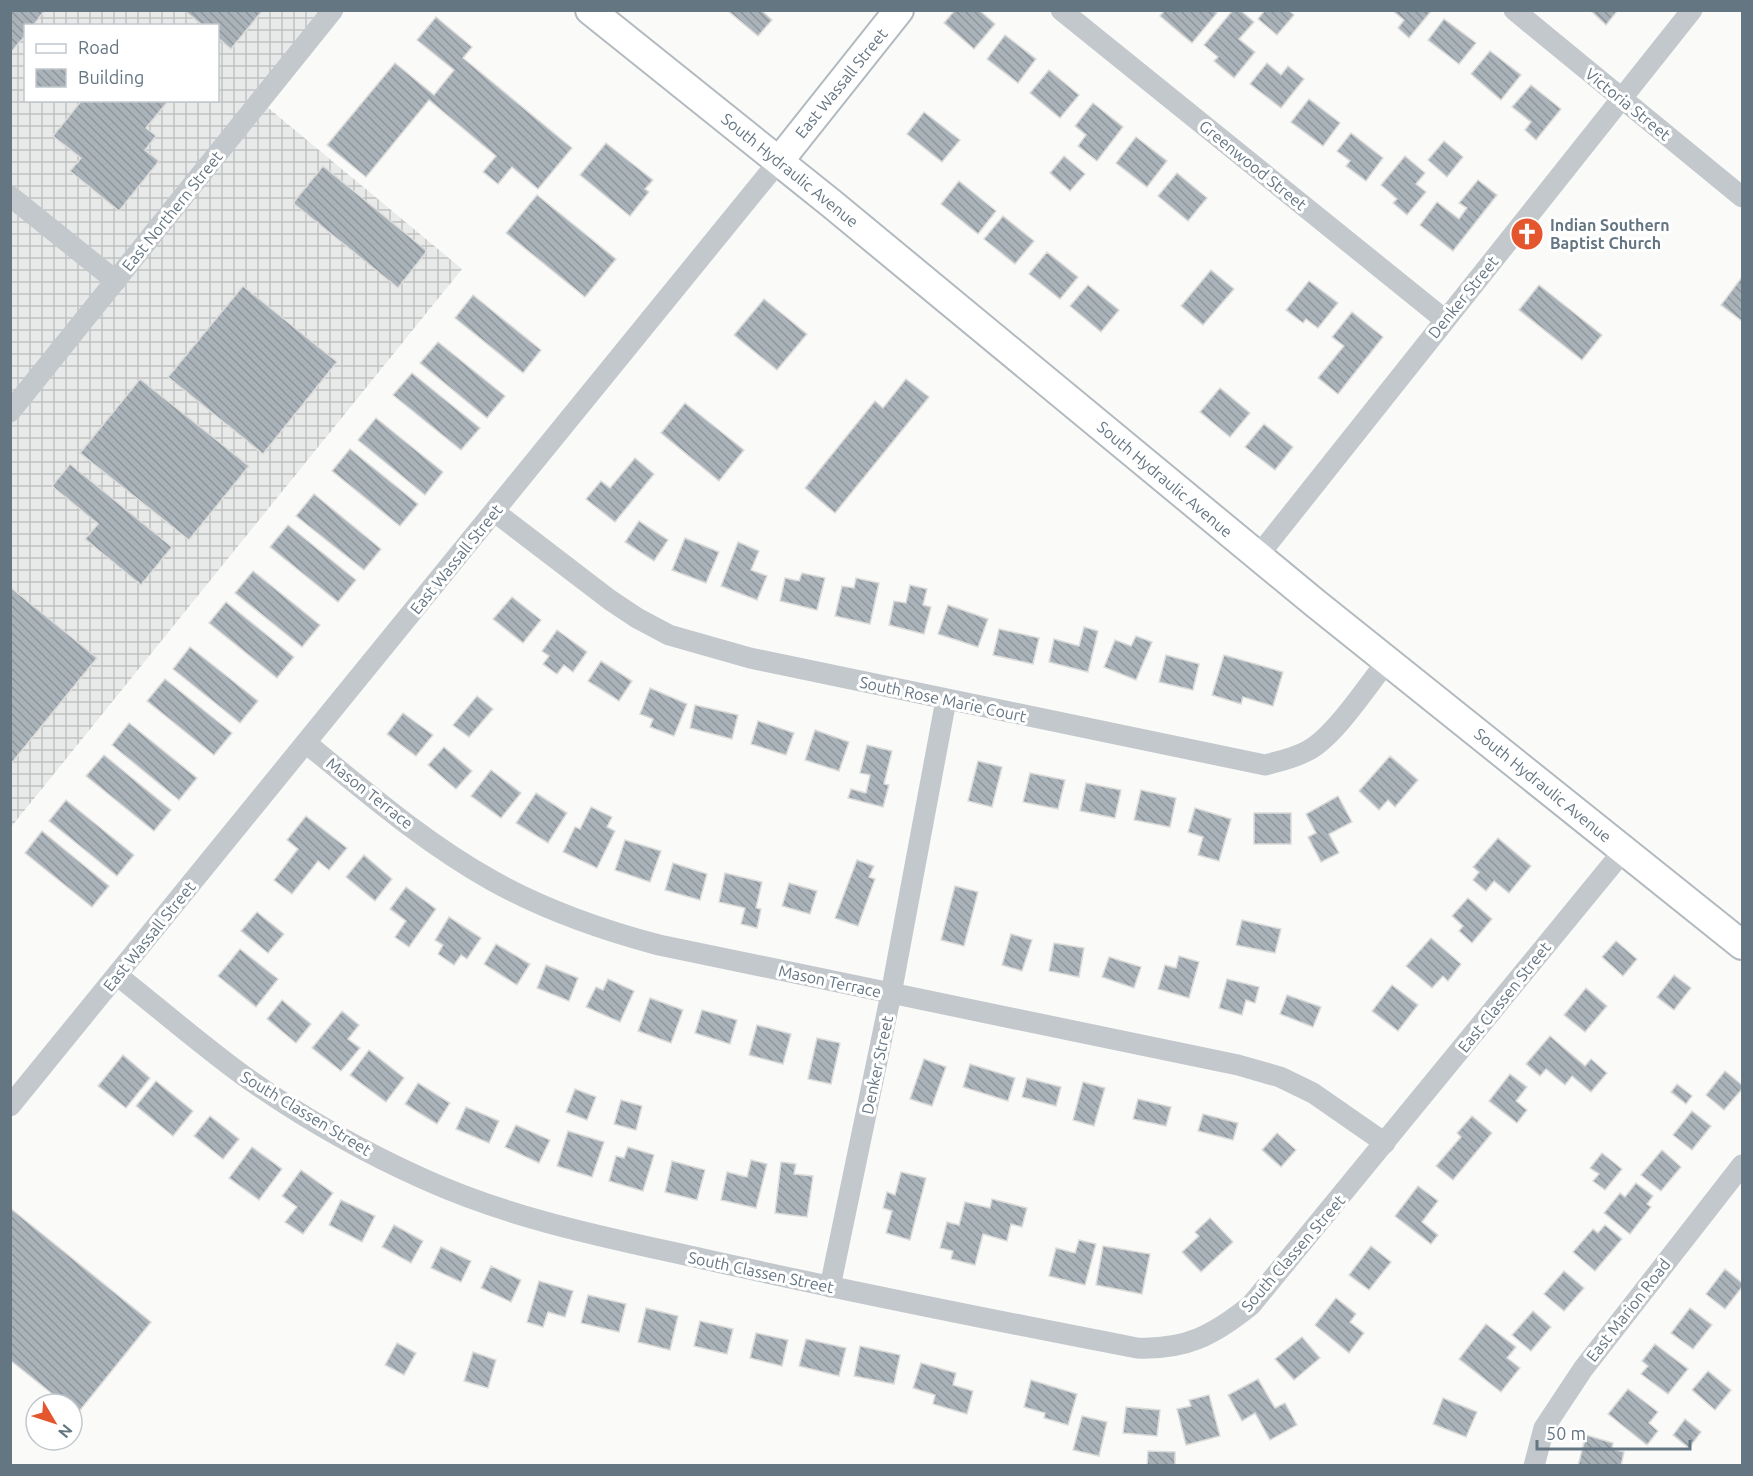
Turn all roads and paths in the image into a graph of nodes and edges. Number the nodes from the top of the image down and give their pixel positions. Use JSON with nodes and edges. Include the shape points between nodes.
{"nodes":[{"id":1,"x":333,"y":10,"type":"edge"},
{"id":2,"x":591,"y":10,"type":"edge"},
{"id":3,"x":899,"y":10,"type":"edge"},
{"id":4,"x":1061,"y":10,"type":"edge"},
{"id":5,"x":1514,"y":10,"type":"edge"},
{"id":6,"x":1692,"y":10,"type":"edge"},
{"id":7,"x":1622,"y":98,"type":"junction"},
{"id":8,"x":779,"y":161,"type":"junction"},
{"id":9,"x":10,"y":196,"type":"edge"},
{"id":10,"x":1743,"y":197,"type":"edge"},
{"id":11,"x":116,"y":281,"type":"junction"},
{"id":12,"x":1444,"y":320,"type":"junction"},
{"id":13,"x":10,"y":412,"type":"edge"},
{"id":14,"x":495,"y":512,"type":"junction"},
{"id":15,"x":1258,"y":556,"type":"junction"},
{"id":16,"x":1388,"y":660,"type":"junction"},
{"id":17,"x":946,"y":700,"type":"junction"},
{"id":18,"x":306,"y":743,"type":"junction"},
{"id":19,"x":1624,"y":850,"type":"junction"},
{"id":20,"x":1742,"y":942,"type":"edge"},
{"id":21,"x":118,"y":975,"type":"junction"},
{"id":22,"x":891,"y":994,"type":"junction"},
{"id":23,"x":10,"y":1106,"type":"edge"},
{"id":24,"x":1385,"y":1143,"type":"junction"},
{"id":25,"x":1743,"y":1165,"type":"edge"},
{"id":26,"x":830,"y":1287,"type":"junction"},
{"id":27,"x":1534,"y":1466,"type":"edge"}],
"edges":[{"from":1,"to":11,"type":"street","name":"East Northern Street"},
{"from":2,"to":8,"type":"street","name":"South Hydraulic Avenue"},
{"from":3,"to":8,"type":"street","name":"East Wassall Street"},
{"from":4,"to":12,"type":"street","name":"Greenwood Street"},
{"from":5,"to":7,"type":"street","name":"Victoria Street"},
{"from":6,"to":7,"type":"street","name":"Denker Street"},
{"from":7,"to":10,"type":"street","name":"Victoria Street"},
{"from":7,"to":12,"type":"street","name":"Denker Street"},
{"from":8,"to":14,"type":"street","name":"East Wassall Street"},
{"from":8,"to":15,"type":"street","name":"South Hydraulic Avenue"},
{"from":9,"to":11,"type":"street"},
{"from":11,"to":13,"type":"street","name":"East Northern Street"},
{"from":12,"to":15,"type":"street","name":"Denker Street"},
{"from":14,"to":17,"type":"street","name":"South Rose Marie Court","via":[[610,600],[669,634],[750,657]]},
{"from":14,"to":18,"type":"street","name":"East Wassall Street"},
{"from":15,"to":16,"type":"street","name":"South Hydraulic Avenue"},
{"from":16,"to":17,"type":"street","name":"South Rose Marie Court","via":[[1326,737],[1291,759],[1265,765]]},
{"from":16,"to":19,"type":"street","name":"South Hydraulic Avenue"},
{"from":17,"to":22,"type":"street","name":"Denker Street"},
{"from":18,"to":21,"type":"street","name":"East Wassall Street"},
{"from":18,"to":22,"type":"street","name":"Mason Terrace","via":[[462,862],[536,902],[620,935]]},
{"from":19,"to":20,"type":"street","name":"South Hydraulic Avenue"},
{"from":19,"to":24,"type":"street","name":"East Classen Street"},
{"from":21,"to":23,"type":"street","name":"East Wassall Street"},
{"from":21,"to":26,"type":"street","name":"South Classen Street","via":[[244,1076],[351,1143],[426,1180],[550,1225]]},
{"from":22,"to":24,"type":"street","name":"Mason Terrace","via":[[1280,1077],[1312,1093]]},
{"from":22,"to":26,"type":"street","name":"Denker Street"},
{"from":24,"to":26,"type":"street","name":"South Classen Street","via":[[1251,1305],[1204,1338],[1182,1345],[1137,1348]]},
{"from":25,"to":27,"type":"street","name":"East Marion Road","via":[[1583,1369],[1544,1428]]}]}
